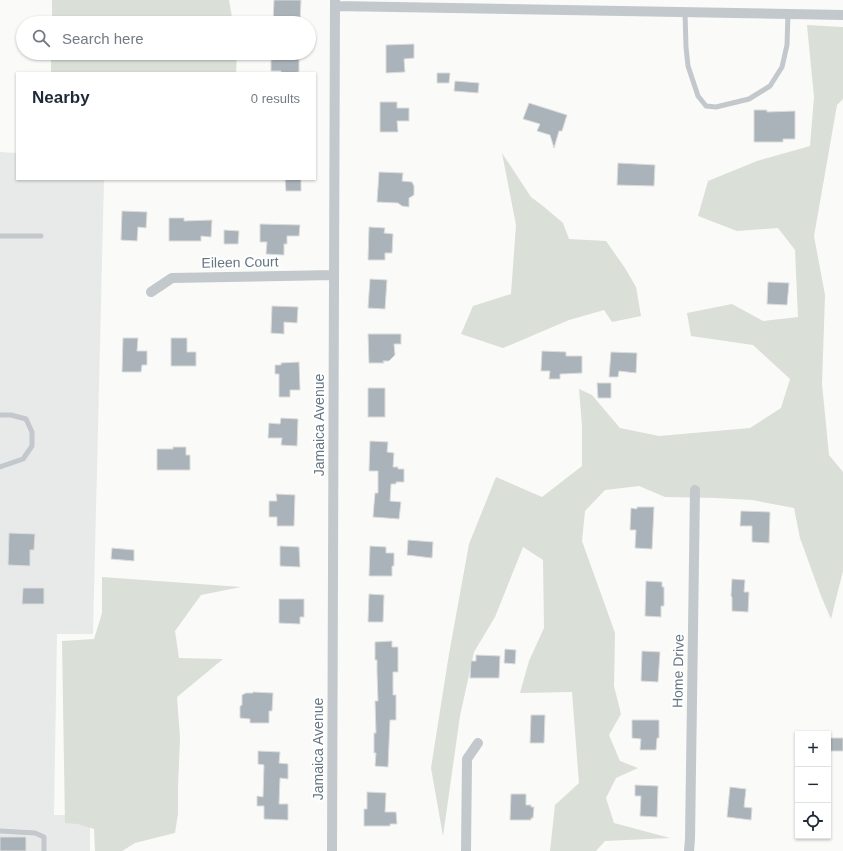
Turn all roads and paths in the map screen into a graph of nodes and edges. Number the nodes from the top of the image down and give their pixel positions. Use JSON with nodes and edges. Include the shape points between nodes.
{"nodes":[{"id":1,"x":335,"y":3,"type":"edge"},
{"id":2,"x":684,"y":12,"type":"junction"},
{"id":3,"x":788,"y":14,"type":"junction"},
{"id":4,"x":843,"y":15,"type":"edge"},
{"id":5,"x":0,"y":236,"type":"edge"},
{"id":6,"x":41,"y":236,"type":"dead end"},
{"id":7,"x":334,"y":275,"type":"junction"},
{"id":8,"x":152,"y":292,"type":"dead end"},
{"id":9,"x":0,"y":415,"type":"edge"},
{"id":10,"x":0,"y":467,"type":"edge"},
{"id":11,"x":694,"y":490,"type":"dead end"},
{"id":12,"x":478,"y":743,"type":"dead end"},
{"id":13,"x":0,"y":831,"type":"edge"},
{"id":14,"x":44,"y":851,"type":"edge"},
{"id":15,"x":332,"y":851,"type":"edge"},
{"id":16,"x":466,"y":851,"type":"edge"},
{"id":17,"x":689,"y":851,"type":"edge"}],
"edges":[{"from":1,"to":2,"type":"street"},
{"from":1,"to":7,"type":"street","name":"Jamaica Avenue"},
{"from":2,"to":3,"type":"street"},
{"from":2,"to":3,"type":"lane","via":[[688,66],[698,96],[706,106],[716,107],[749,99],[770,86],[782,67],[787,45]]},
{"from":3,"to":4,"type":"street"},
{"from":5,"to":6,"type":"lane"},
{"from":7,"to":8,"type":"street","name":"Eileen Court","via":[[172,278]]},
{"from":7,"to":15,"type":"street","name":"Jamaica Avenue"},
{"from":9,"to":10,"type":"lane","via":[[26,418],[32,432],[32,446],[23,459]]},
{"from":11,"to":17,"type":"street","name":"Home Drive"},
{"from":12,"to":16,"type":"street","via":[[466,759]]},
{"from":13,"to":14,"type":"lane","via":[[35,833],[44,837]]}]}
